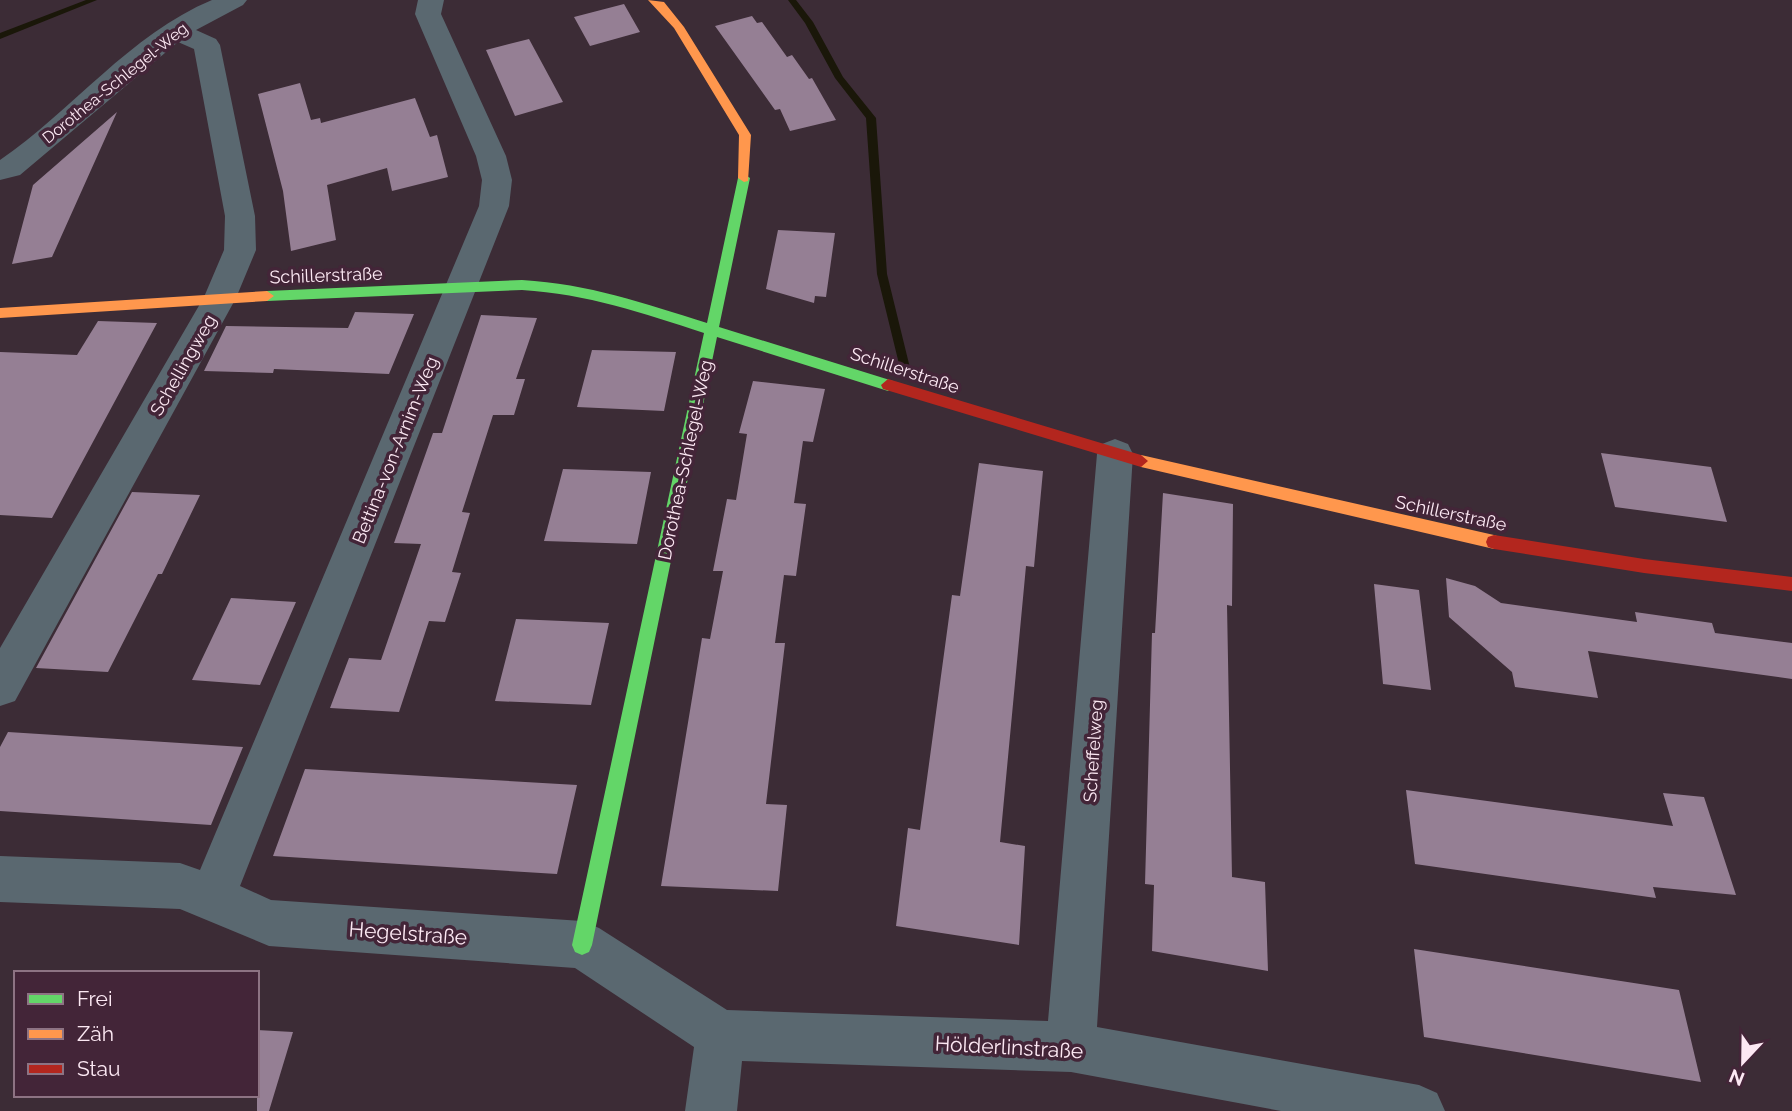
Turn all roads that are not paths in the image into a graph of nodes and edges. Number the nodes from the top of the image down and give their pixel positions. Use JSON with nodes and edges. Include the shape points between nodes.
{"nodes":[{"id":1,"x":234,"y":0,"type":"edge"},
{"id":2,"x":431,"y":0,"type":"edge"},
{"id":3,"x":653,"y":0,"type":"edge"},
{"id":4,"x":177,"y":31,"type":"junction"},
{"id":5,"x":3,"y":174,"type":"edge"},
{"id":6,"x":461,"y":288,"type":"junction"},
{"id":7,"x":220,"y":298,"type":"junction"},
{"id":8,"x":0,"y":313,"type":"edge"},
{"id":9,"x":712,"y":328,"type":"junction"},
{"id":10,"x":1115,"y":454,"type":"junction"},
{"id":11,"x":1792,"y":584,"type":"edge"},
{"id":12,"x":0,"y":687,"type":"edge"},
{"id":13,"x":0,"y":878,"type":"edge"},
{"id":14,"x":212,"y":897,"type":"junction"},
{"id":15,"x":582,"y":945,"type":"junction"},
{"id":16,"x":720,"y":1035,"type":"junction"},
{"id":17,"x":1071,"y":1047,"type":"junction"},
{"id":18,"x":711,"y":1111,"type":"edge"},
{"id":19,"x":1419,"y":1111,"type":"edge"}],
"edges":[{"from":1,"to":4,"type":"street","name":"Dorothea-Schlegel-Weg"},
{"from":2,"to":6,"type":"street","name":"Bettina-von-Arnim-Weg","via":[[428,14],[491,156],[497,180],[494,206]]},
{"from":3,"to":9,"type":"street","name":"Dorothea-Schlegel-Weg","via":[[679,27],[745,135],[744,186]]},
{"from":4,"to":5,"type":"street","name":"Dorothea-Schlegel-Weg"},
{"from":4,"to":7,"type":"street","name":"Schellingweg","via":[[207,45],[240,216],[240,250]]},
{"from":6,"to":7,"type":"street","name":"Schillerstraße"},
{"from":6,"to":9,"type":"street","name":"Schillerstraße","via":[[557,287]]},
{"from":6,"to":14,"type":"street","name":"Bettina-von-Arnim-Weg"},
{"from":7,"to":8,"type":"street","name":"Schillerstraße"},
{"from":7,"to":12,"type":"street","name":"Schellingweg"},
{"from":9,"to":10,"type":"street","name":"Schillerstraße"},
{"from":9,"to":15,"type":"street","name":"Dorothea-Schlegel-Weg"},
{"from":10,"to":11,"type":"street","name":"Schillerstraße","via":[[1474,539]]},
{"from":10,"to":17,"type":"street","name":"Scheffelweg"},
{"from":13,"to":14,"type":"street","name":"Hegelstraße","via":[[180,886]]},
{"from":14,"to":15,"type":"street","name":"Hegelstraße","via":[[269,923]]},
{"from":15,"to":16,"type":"street","name":"Hegelstraße"},
{"from":16,"to":17,"type":"street","name":"Hölderlinstraße"},
{"from":16,"to":18,"type":"street"},
{"from":17,"to":19,"type":"street","name":"Hölderlinstraße"}]}
